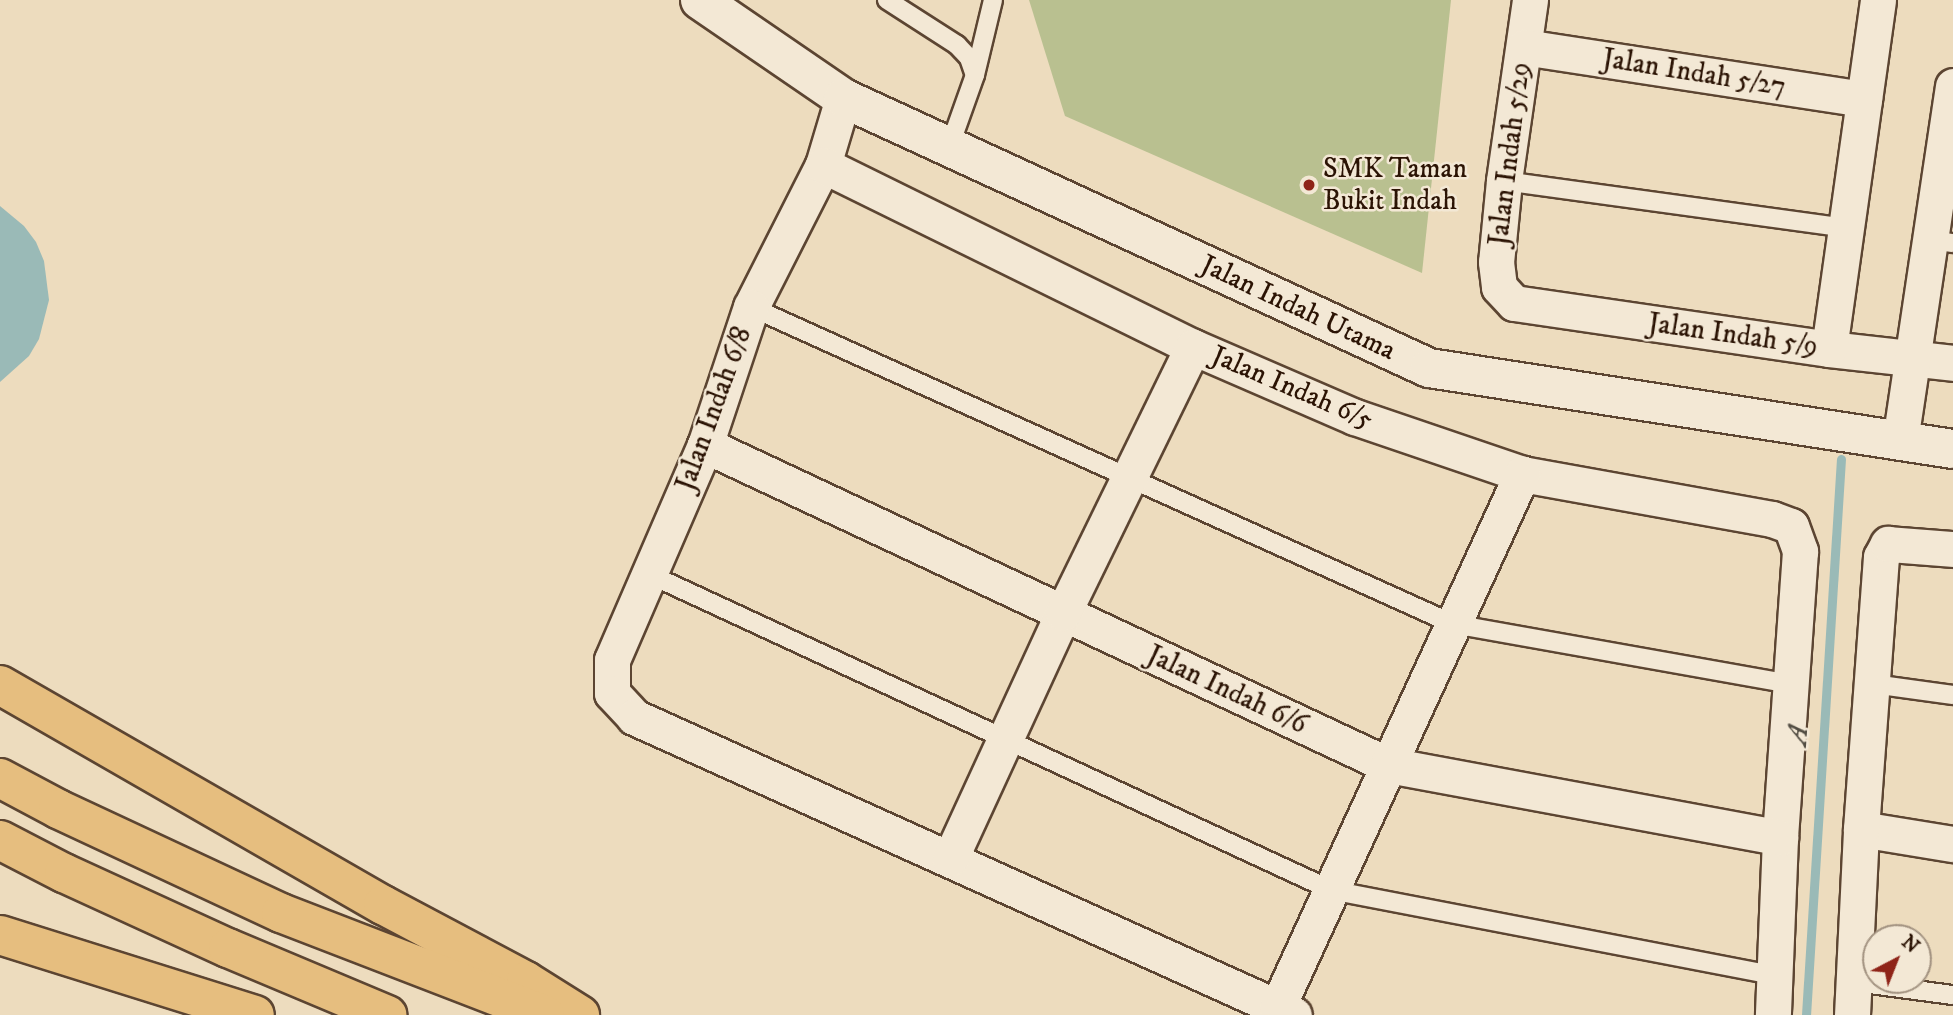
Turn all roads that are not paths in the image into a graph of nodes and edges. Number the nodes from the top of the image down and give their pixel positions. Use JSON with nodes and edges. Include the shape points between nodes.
{"nodes":[{"id":1,"x":700,"y":0,"type":"edge"},
{"id":2,"x":887,"y":0,"type":"edge"},
{"id":3,"x":992,"y":0,"type":"edge"},
{"id":4,"x":1530,"y":0,"type":"edge"},
{"id":5,"x":1878,"y":0,"type":"edge"},
{"id":6,"x":1524,"y":47,"type":"junction"},
{"id":7,"x":975,"y":75,"type":"junction"},
{"id":8,"x":843,"y":98,"type":"junction"},
{"id":9,"x":1864,"y":99,"type":"junction"},
{"id":10,"x":1952,"y":100,"type":"edge"},
{"id":11,"x":949,"y":148,"type":"junction"},
{"id":12,"x":823,"y":165,"type":"junction"},
{"id":13,"x":1504,"y":181,"type":"junction"},
{"id":14,"x":1846,"y":228,"type":"junction"},
{"id":15,"x":1942,"y":242,"type":"edge"},
{"id":16,"x":1514,"y":303,"type":"joint"},
{"id":17,"x":751,"y":307,"type":"junction"},
{"id":18,"x":1193,"y":346,"type":"junction"},
{"id":19,"x":1829,"y":349,"type":"junction"},
{"id":20,"x":1914,"y":357,"type":"junction"},
{"id":21,"x":1953,"y":363,"type":"edge"},
{"id":22,"x":1900,"y":441,"type":"junction"},
{"id":23,"x":705,"y":445,"type":"junction"},
{"id":24,"x":1953,"y":449,"type":"edge"},
{"id":25,"x":1522,"y":474,"type":"junction"},
{"id":26,"x":1128,"y":479,"type":"junction"},
{"id":27,"x":1953,"y":549,"type":"edge"},
{"id":28,"x":649,"y":574,"type":"junction"},
{"id":29,"x":1063,"y":613,"type":"junction"},
{"id":30,"x":1453,"y":624,"type":"junction"},
{"id":31,"x":1791,"y":684,"type":"junction"},
{"id":32,"x":1873,"y":684,"type":"junction"},
{"id":33,"x":0,"y":685,"type":"edge"},
{"id":34,"x":1953,"y":695,"type":"edge"},
{"id":35,"x":1006,"y":737,"type":"junction"},
{"id":36,"x":1388,"y":765,"type":"junction"},
{"id":37,"x":0,"y":778,"type":"edge"},
{"id":38,"x":1861,"y":829,"type":"junction"},
{"id":39,"x":1780,"y":838,"type":"junction"},
{"id":40,"x":0,"y":840,"type":"edge"},
{"id":41,"x":1953,"y":844,"type":"edge"},
{"id":42,"x":950,"y":859,"type":"junction"},
{"id":43,"x":1331,"y":890,"type":"junction"},
{"id":44,"x":0,"y":935,"type":"edge"},
{"id":45,"x":1774,"y":975,"type":"junction"},
{"id":46,"x":1953,"y":995,"type":"edge"},
{"id":47,"x":1853,"y":999,"type":"edge"},
{"id":48,"x":1286,"y":1012,"type":"edge"},
{"id":49,"x":255,"y":1015,"type":"edge"},
{"id":50,"x":387,"y":1015,"type":"edge"},
{"id":51,"x":545,"y":1015,"type":"edge"},
{"id":52,"x":580,"y":1015,"type":"edge"},
{"id":53,"x":1773,"y":1015,"type":"edge"}],
"edges":[{"from":1,"to":8,"type":"main road","name":"Jalan Indah Utama"},
{"from":2,"to":7,"type":"lane","via":[[957,45],[969,58]]},
{"from":3,"to":7,"type":"lane"},
{"from":4,"to":6,"type":"street","name":"Jalan Indah 5/29"},
{"from":5,"to":9,"type":"street"},
{"from":6,"to":9,"type":"street","name":"Jalan Indah 5/27"},
{"from":6,"to":13,"type":"street","name":"Jalan Indah 5/29"},
{"from":7,"to":11,"type":"lane"},
{"from":8,"to":11,"type":"main road","name":"Jalan Indah Utama"},
{"from":8,"to":12,"type":"street","name":"Jalan Indah 6/8"},
{"from":9,"to":14,"type":"street"},
{"from":10,"to":15,"type":"street"},
{"from":11,"to":22,"type":"main road","name":"Jalan Indah Utama","via":[[1429,368]]},
{"from":12,"to":17,"type":"street","name":"Jalan Indah 6/8"},
{"from":12,"to":18,"type":"street","name":"Jalan Indah 6/5"},
{"from":13,"to":14,"type":"lane"},
{"from":13,"to":16,"type":"street","name":"Jalan Indah 5/29","via":[[1496,262],[1499,287]]},
{"from":14,"to":19,"type":"street"},
{"from":15,"to":20,"type":"street"},
{"from":16,"to":19,"type":"street","name":"Jalan Indah 5/9"},
{"from":17,"to":23,"type":"street","name":"Jalan Indah 6/8"},
{"from":17,"to":26,"type":"lane"},
{"from":18,"to":25,"type":"street","name":"Jalan Indah 6/5","via":[[1354,417]]},
{"from":18,"to":26,"type":"street"},
{"from":19,"to":20,"type":"street","name":"Jalan Indah 5/9"},
{"from":20,"to":21,"type":"street","name":"Jalan Indah 5/9"},
{"from":20,"to":22,"type":"street"},
{"from":22,"to":24,"type":"main road","name":"Jalan Indah Utama"},
{"from":23,"to":28,"type":"street","name":"Jalan Indah 6/8"},
{"from":23,"to":29,"type":"street","name":"Jalan Indah 6/6"},
{"from":25,"to":30,"type":"street"},
{"from":25,"to":31,"type":"street","name":"Jalan Indah 6/5","via":[[1791,526],[1800,551]]},
{"from":26,"to":29,"type":"street"},
{"from":26,"to":30,"type":"lane"},
{"from":27,"to":32,"type":"street","via":[[1888,544],[1881,557]]},
{"from":28,"to":35,"type":"lane"},
{"from":28,"to":42,"type":"street","name":"Jalan Indah 6/8","via":[[612,660],[612,693],[634,717]]},
{"from":29,"to":35,"type":"street"},
{"from":29,"to":36,"type":"street","name":"Jalan Indah 6/6"},
{"from":30,"to":31,"type":"lane"},
{"from":30,"to":36,"type":"street"},
{"from":31,"to":39,"type":"street"},
{"from":32,"to":34,"type":"lane"},
{"from":32,"to":38,"type":"street"},
{"from":33,"to":52,"type":"highway"},
{"from":35,"to":42,"type":"street"},
{"from":35,"to":43,"type":"lane"},
{"from":36,"to":39,"type":"street","name":"Jalan Indah 6/6"},
{"from":36,"to":43,"type":"street"},
{"from":37,"to":51,"type":"highway","via":[[281,913]]},
{"from":38,"to":41,"type":"street"},
{"from":38,"to":47,"type":"street"},
{"from":39,"to":45,"type":"street"},
{"from":40,"to":50,"type":"highway","via":[[228,948]]},
{"from":42,"to":48,"type":"street"},
{"from":43,"to":45,"type":"lane"},
{"from":43,"to":48,"type":"street"},
{"from":44,"to":49,"type":"highway"},
{"from":45,"to":53,"type":"street"},
{"from":46,"to":47,"type":"lane"}]}
